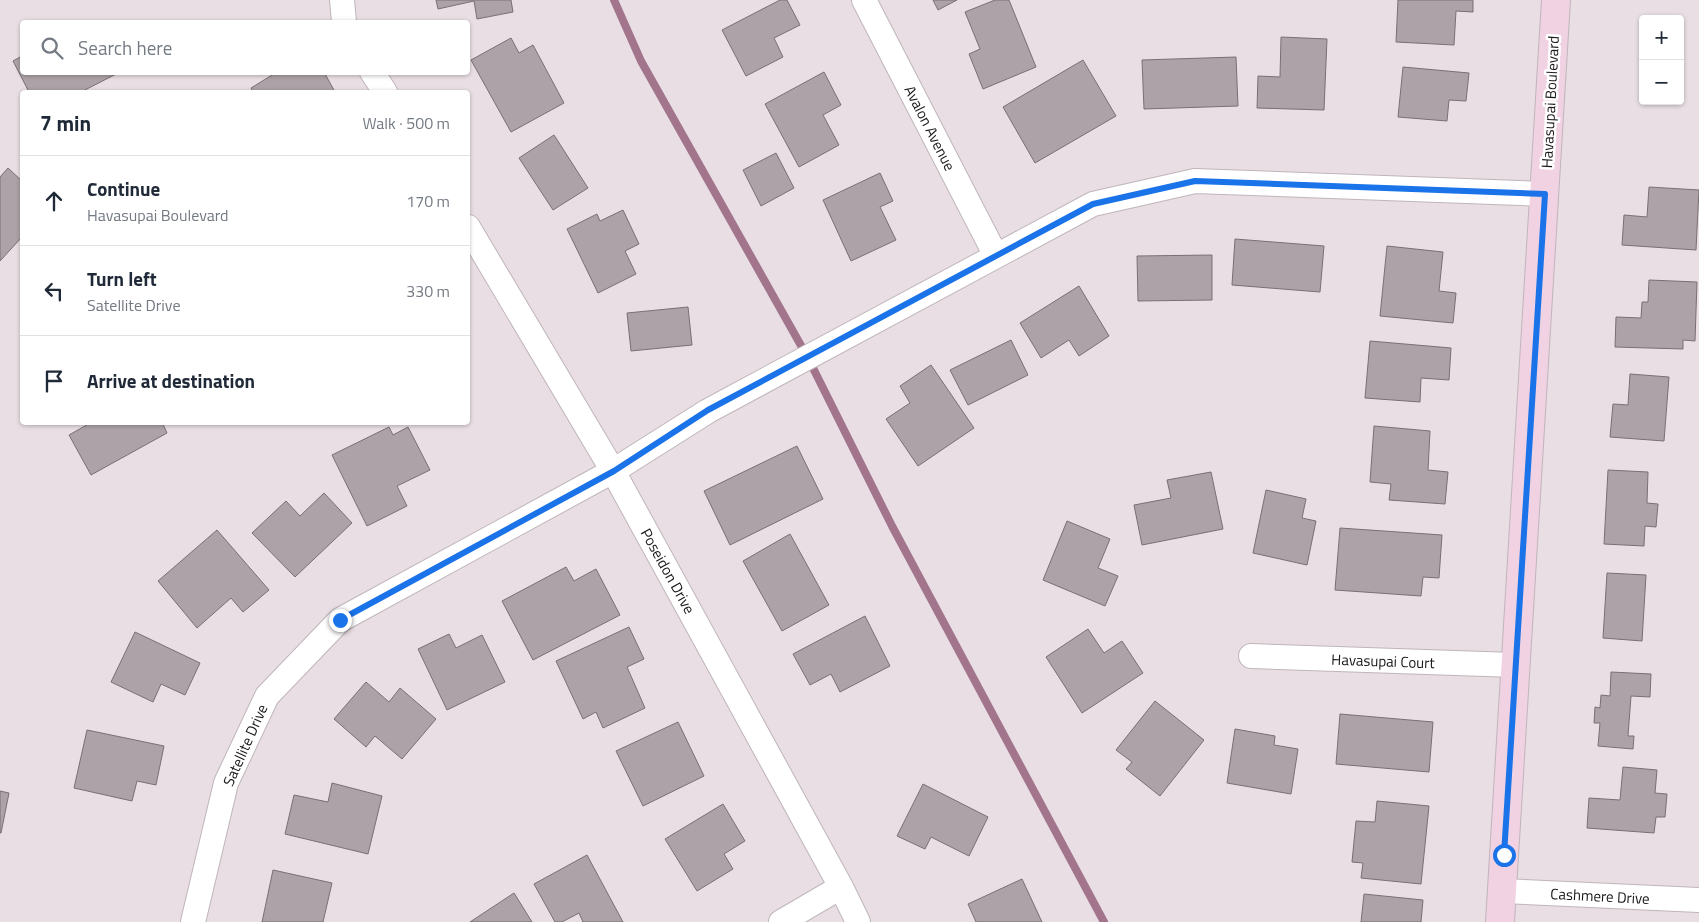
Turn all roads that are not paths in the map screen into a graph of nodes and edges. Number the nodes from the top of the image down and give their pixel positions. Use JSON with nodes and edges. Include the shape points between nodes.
{"nodes":[{"id":1,"x":342,"y":0,"type":"edge"},
{"id":2,"x":864,"y":0,"type":"edge"},
{"id":3,"x":1556,"y":0,"type":"edge"},
{"id":4,"x":344,"y":20,"type":"edge"},
{"id":5,"x":374,"y":75,"type":"edge"},
{"id":6,"x":384,"y":90,"type":"edge"},
{"id":7,"x":1545,"y":194,"type":"junction"},
{"id":8,"x":470,"y":230,"type":"edge"},
{"id":9,"x":996,"y":256,"type":"junction"},
{"id":10,"x":614,"y":471,"type":"junction"},
{"id":11,"x":1251,"y":656,"type":"dead end"},
{"id":12,"x":1515,"y":665,"type":"junction"},
{"id":13,"x":841,"y":887,"type":"junction"},
{"id":14,"x":1502,"y":891,"type":"junction"},
{"id":15,"x":1699,"y":900,"type":"edge"},
{"id":16,"x":193,"y":922,"type":"edge"},
{"id":17,"x":781,"y":922,"type":"edge"},
{"id":18,"x":858,"y":922,"type":"edge"},
{"id":19,"x":1500,"y":922,"type":"edge"}],
"edges":[{"from":1,"to":4,"type":"street"},
{"from":2,"to":9,"type":"street","name":"Avalon Avenue"},
{"from":3,"to":7,"type":"street","name":"Havasupai Boulevard"},
{"from":5,"to":6,"type":"street"},
{"from":7,"to":9,"type":"street","name":"Satellite Drive","via":[[1195,181],[1093,204]]},
{"from":7,"to":12,"type":"street","name":"Havasupai Boulevard"},
{"from":8,"to":10,"type":"street","name":"Poseidon Drive"},
{"from":9,"to":10,"type":"street","name":"Satellite Drive","via":[[708,410]]},
{"from":10,"to":13,"type":"street","name":"Poseidon Drive"},
{"from":10,"to":16,"type":"street","name":"Satellite Drive","via":[[340,620],[267,696],[226,783]]},
{"from":11,"to":12,"type":"street","name":"Havasupai Court"},
{"from":12,"to":14,"type":"street","name":"Havasupai Boulevard"},
{"from":13,"to":17,"type":"street"},
{"from":13,"to":18,"type":"street","name":"Poseidon Drive"},
{"from":14,"to":15,"type":"street","name":"Cashmere Drive"},
{"from":14,"to":19,"type":"street","name":"Havasupai Boulevard"}]}
